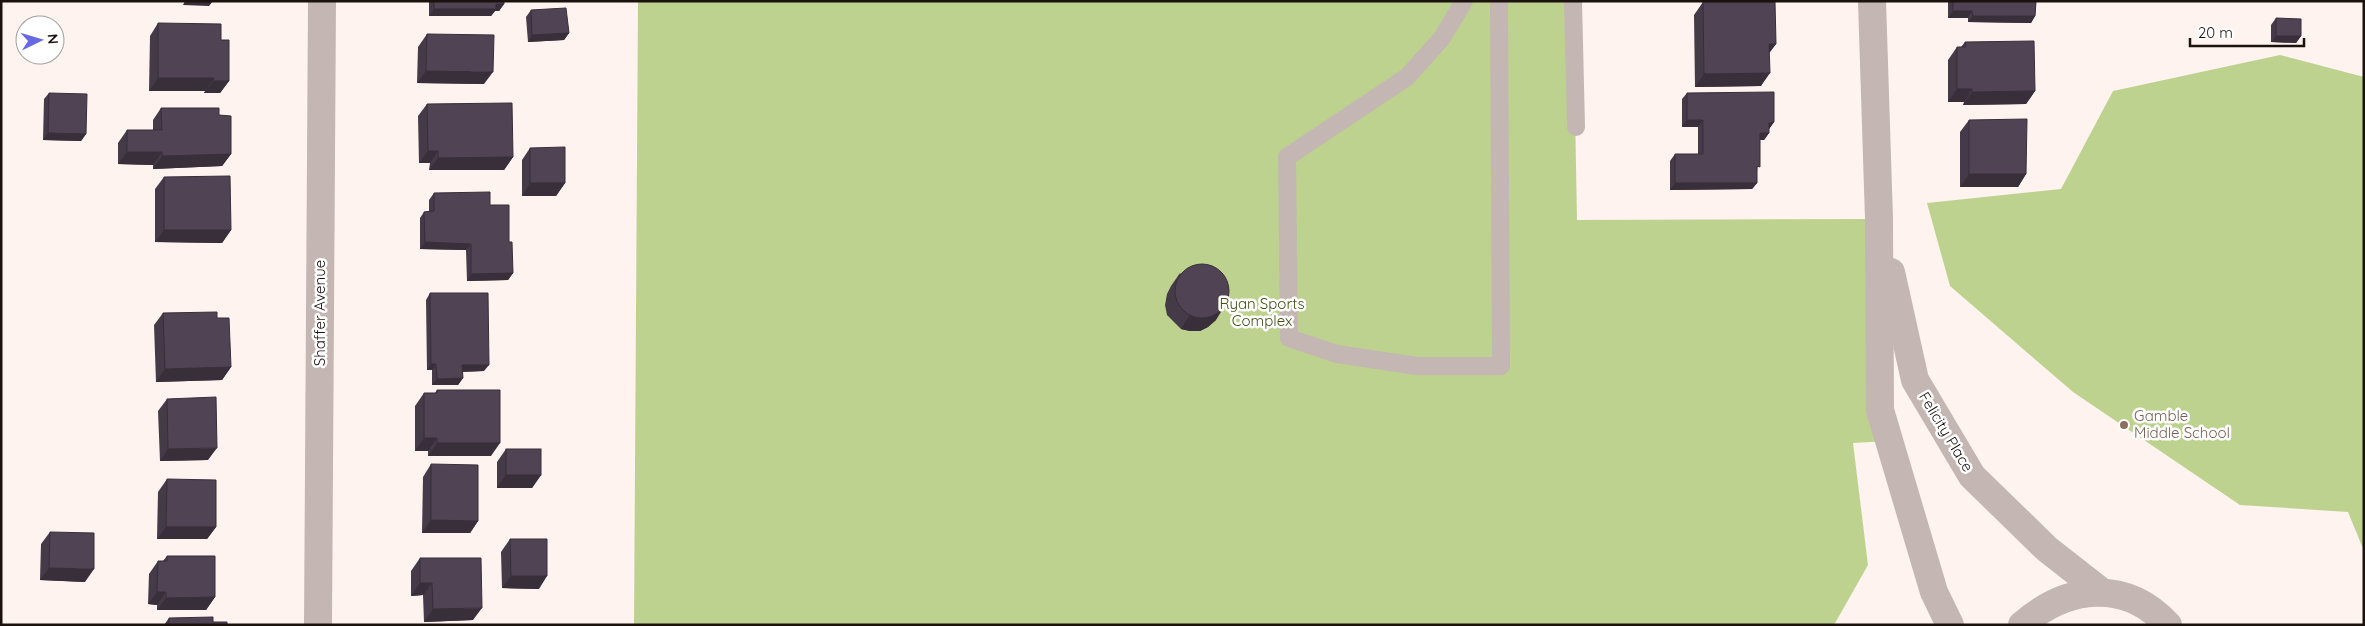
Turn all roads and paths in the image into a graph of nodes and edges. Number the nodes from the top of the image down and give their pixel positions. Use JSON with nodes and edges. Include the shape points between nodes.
{"nodes":[{"id":1,"x":322,"y":1,"type":"edge"},
{"id":2,"x":1464,"y":1,"type":"edge"},
{"id":3,"x":1499,"y":1,"type":"edge"},
{"id":4,"x":1573,"y":1,"type":"edge"},
{"id":5,"x":1872,"y":1,"type":"edge"},
{"id":6,"x":1576,"y":127,"type":"dead end"},
{"id":7,"x":1879,"y":219,"type":"junction"},
{"id":8,"x":2102,"y":592,"type":"junction"},
{"id":9,"x":318,"y":625,"type":"edge"},
{"id":10,"x":1950,"y":625,"type":"edge"},
{"id":11,"x":2022,"y":625,"type":"edge"},
{"id":12,"x":2168,"y":625,"type":"edge"}],
"edges":[{"from":1,"to":9,"type":"street","name":"Shaffer Avenue"},
{"from":2,"to":3,"type":"lane","via":[[1442,38],[1407,77],[1287,157],[1289,338],[1337,354],[1417,366],[1501,366]]},
{"from":4,"to":6,"type":"lane"},
{"from":5,"to":7,"type":"street","name":"Felicity Place"},
{"from":7,"to":8,"type":"street","name":"Felicity Place","via":[[1915,380],[1972,476],[2047,549]]},
{"from":7,"to":10,"type":"street","name":"Felicity Place","via":[[1880,410],[1934,592]]},
{"from":8,"to":11,"type":"street","name":"Felicity Place","via":[[2069,596],[2038,611]]},
{"from":8,"to":12,"type":"street","name":"Felicity Place","via":[[2136,600],[2157,613]]}]}
